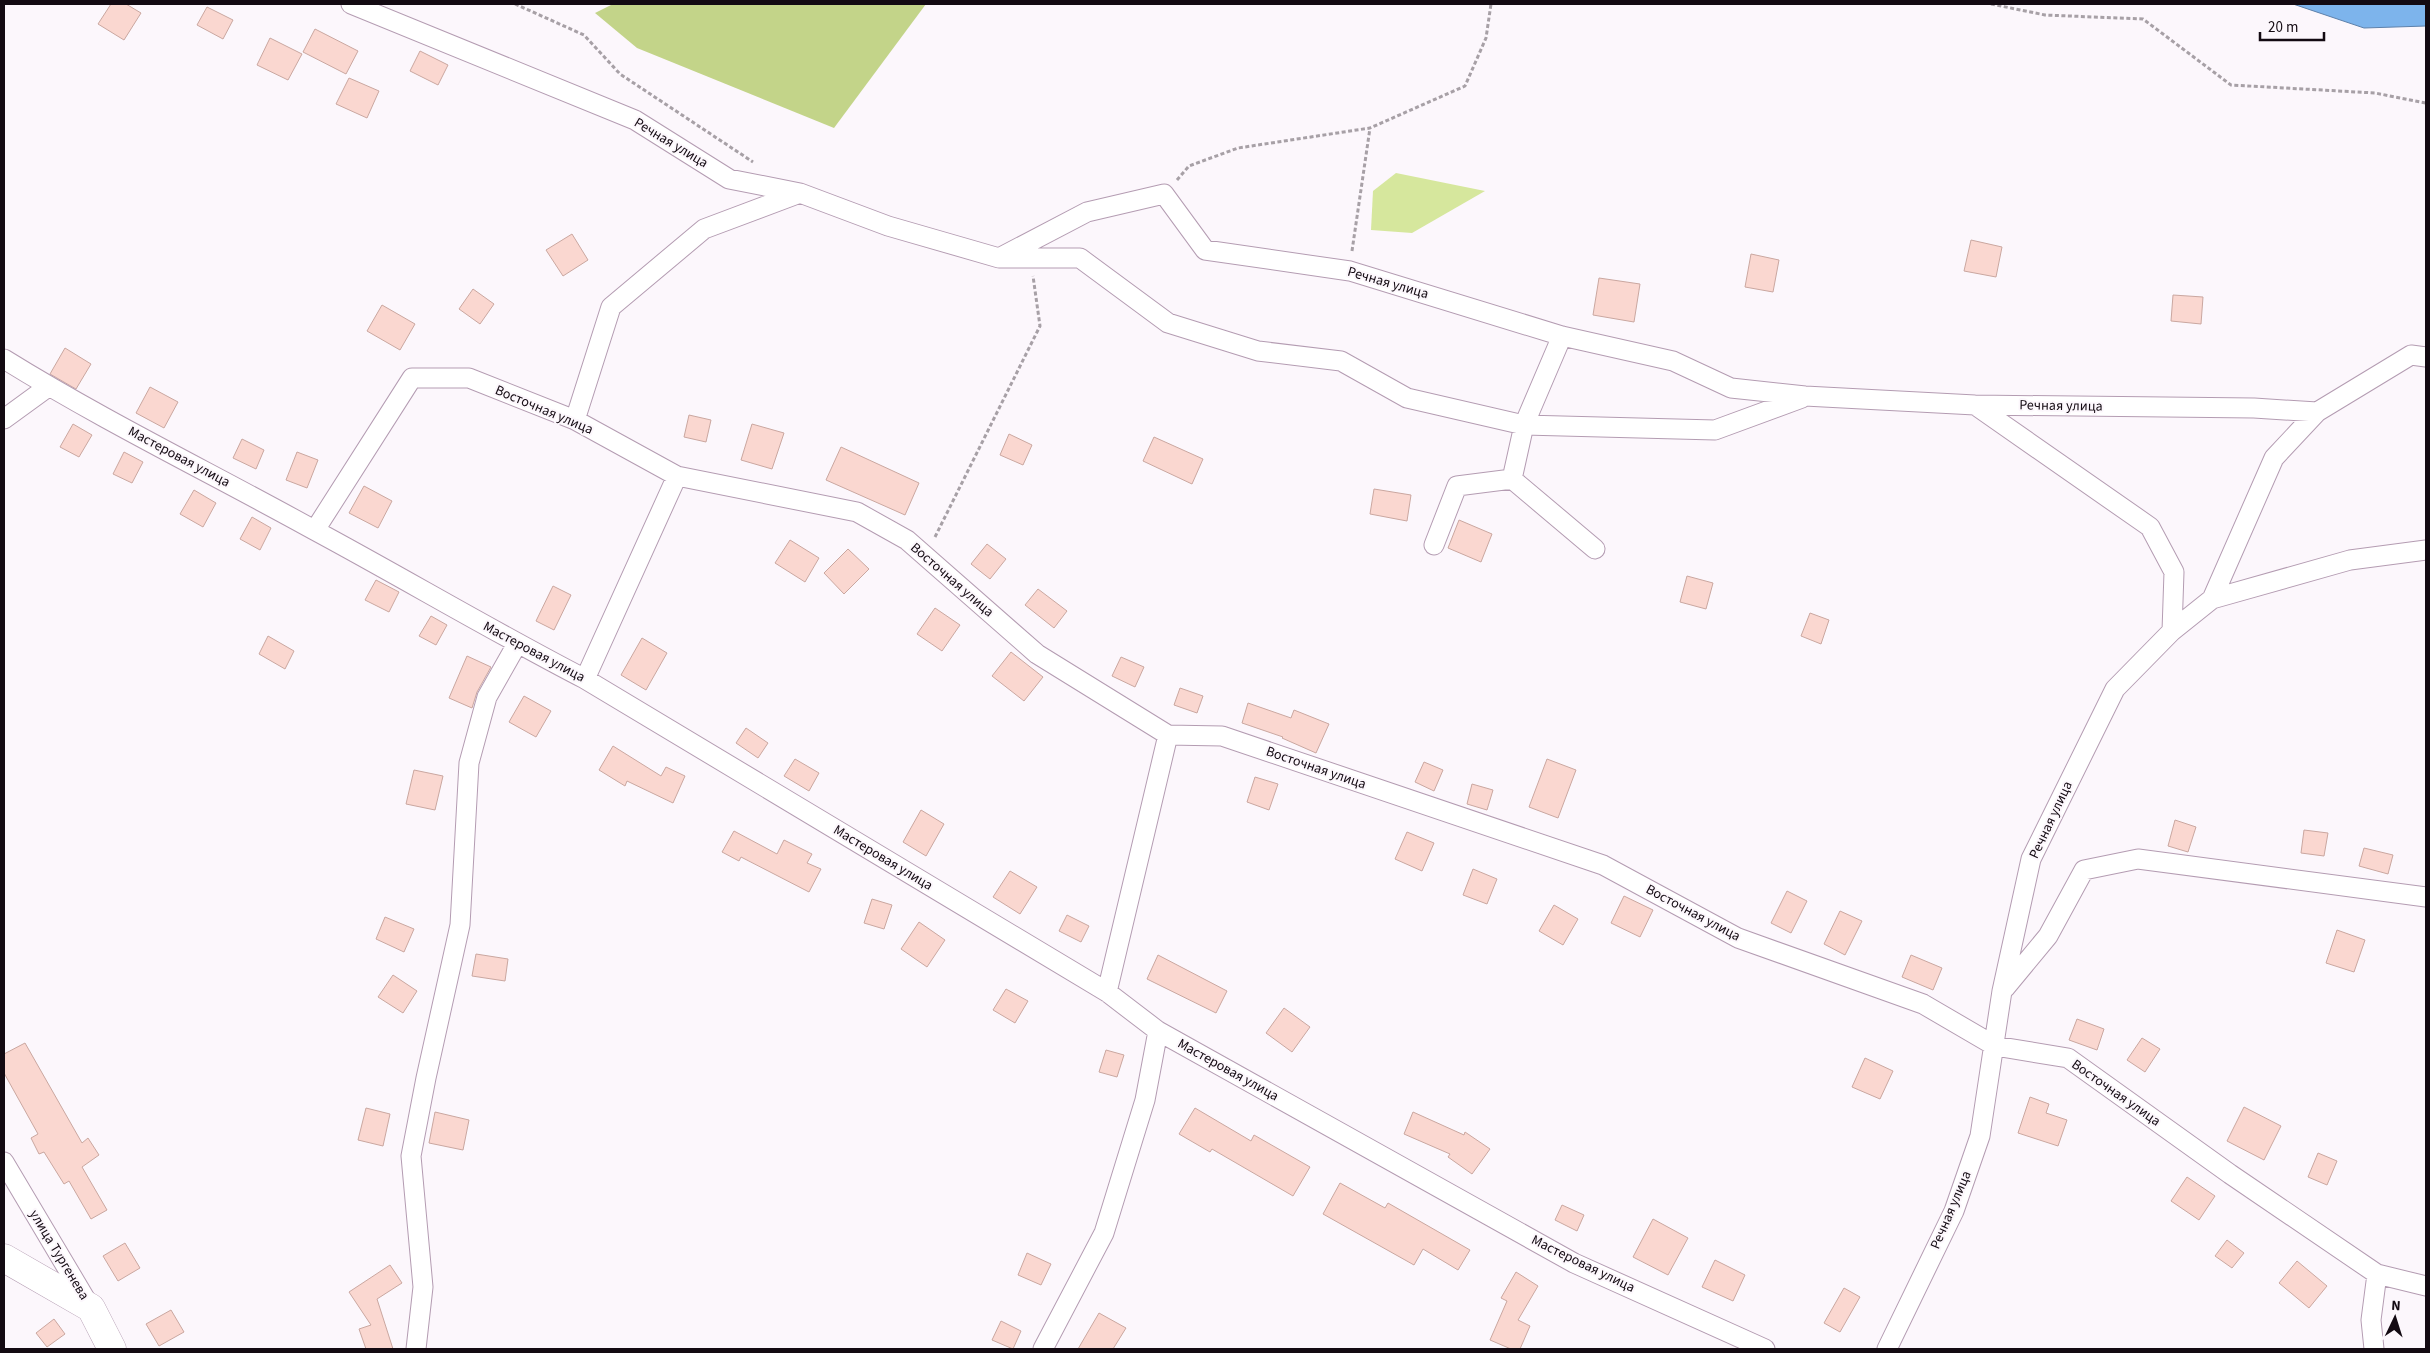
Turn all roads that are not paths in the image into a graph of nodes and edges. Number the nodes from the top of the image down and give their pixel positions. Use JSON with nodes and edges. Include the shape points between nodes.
{"nodes":[{"id":1,"x":351,"y":4,"type":"edge"},
{"id":2,"x":800,"y":193,"type":"junction"},
{"id":3,"x":999,"y":258,"type":"junction"},
{"id":4,"x":1562,"y":336,"type":"junction"},
{"id":5,"x":2426,"y":357,"type":"edge"},
{"id":6,"x":4,"y":359,"type":"edge"},
{"id":7,"x":48,"y":387,"type":"junction"},
{"id":8,"x":1805,"y":396,"type":"junction"},
{"id":9,"x":1975,"y":405,"type":"junction"},
{"id":10,"x":2317,"y":412,"type":"junction"},
{"id":11,"x":4,"y":419,"type":"edge"},
{"id":12,"x":575,"y":420,"type":"junction"},
{"id":13,"x":1524,"y":425,"type":"junction"},
{"id":14,"x":677,"y":476,"type":"junction"},
{"id":15,"x":1512,"y":479,"type":"junction"},
{"id":16,"x":315,"y":530,"type":"junction"},
{"id":17,"x":1434,"y":545,"type":"dead end"},
{"id":18,"x":1595,"y":549,"type":"dead end"},
{"id":19,"x":2426,"y":550,"type":"edge"},
{"id":20,"x":2212,"y":599,"type":"junction"},
{"id":21,"x":2172,"y":631,"type":"junction"},
{"id":22,"x":517,"y":644,"type":"junction"},
{"id":23,"x":585,"y":679,"type":"junction"},
{"id":24,"x":1168,"y":735,"type":"junction"},
{"id":25,"x":2426,"y":897,"type":"edge"},
{"id":26,"x":2002,"y":991,"type":"junction"},
{"id":27,"x":1106,"y":992,"type":"junction"},
{"id":28,"x":1158,"y":1031,"type":"junction"},
{"id":29,"x":1995,"y":1046,"type":"junction"},
{"id":30,"x":4,"y":1162,"type":"edge"},
{"id":31,"x":4,"y":1258,"type":"edge"},
{"id":32,"x":2378,"y":1274,"type":"junction"},
{"id":33,"x":2426,"y":1286,"type":"edge"},
{"id":34,"x":91,"y":1308,"type":"junction"},
{"id":35,"x":112,"y":1349,"type":"edge"},
{"id":36,"x":416,"y":1349,"type":"edge"},
{"id":37,"x":1043,"y":1349,"type":"edge"},
{"id":38,"x":1765,"y":1349,"type":"edge"},
{"id":39,"x":1887,"y":1349,"type":"edge"},
{"id":40,"x":2374,"y":1349,"type":"edge"}],
"edges":[{"from":1,"to":2,"type":"street","name":"Речная улица","via":[[635,120],[729,179]]},
{"from":2,"to":3,"type":"street","name":"Речная улица","via":[[888,226]]},
{"from":2,"to":12,"type":"street","via":[[704,229],[611,307]]},
{"from":3,"to":4,"type":"street","name":"Речная улица","via":[[1087,212],[1164,194],[1205,250],[1350,271]]},
{"from":3,"to":13,"type":"street","name":"Речная улица","via":[[1080,258],[1168,323],[1258,351],[1341,361],[1407,398]]},
{"from":4,"to":8,"type":"street","name":"Речная улица","via":[[1673,361],[1731,388]]},
{"from":4,"to":13,"type":"street"},
{"from":5,"to":10,"type":"street","via":[[2411,355]]},
{"from":6,"to":7,"type":"street","name":"Мастеровая улица"},
{"from":7,"to":11,"type":"street"},
{"from":7,"to":16,"type":"street","name":"Мастеровая улица"},
{"from":8,"to":9,"type":"street","name":"Речная улица"},
{"from":8,"to":13,"type":"street","name":"Речная улица","via":[[1716,430]]},
{"from":9,"to":10,"type":"street","name":"Речная улица","via":[[2254,408]]},
{"from":9,"to":21,"type":"street","via":[[2150,527],[2174,572]]},
{"from":10,"to":20,"type":"street","via":[[2274,458]]},
{"from":12,"to":14,"type":"street","name":"Восточная улица"},
{"from":12,"to":16,"type":"street","name":"Восточная улица","via":[[469,378],[412,378]]},
{"from":13,"to":15,"type":"street"},
{"from":14,"to":23,"type":"street"},
{"from":14,"to":24,"type":"street","name":"Восточная улица","via":[[856,512],[907,540],[1037,654]]},
{"from":15,"to":17,"type":"street","via":[[1457,486]]},
{"from":15,"to":18,"type":"street"},
{"from":16,"to":22,"type":"street","name":"Мастеровая улица"},
{"from":19,"to":20,"type":"street","name":"Речная улица","via":[[2350,560]]},
{"from":20,"to":21,"type":"street","name":"Речная улица"},
{"from":21,"to":26,"type":"street","name":"Речная улица","via":[[2115,689],[2031,859]]},
{"from":22,"to":23,"type":"street","name":"Мастеровая улица"},
{"from":22,"to":36,"type":"street","via":[[488,698],[469,763],[460,925],[411,1156],[423,1287]]},
{"from":23,"to":27,"type":"street","name":"Мастеровая улица"},
{"from":24,"to":27,"type":"street"},
{"from":24,"to":29,"type":"street","name":"Восточная улица","via":[[1222,736],[1603,864],[1738,938],[1922,1004]]},
{"from":25,"to":26,"type":"street","via":[[2138,859],[2084,870],[2048,936]]},
{"from":26,"to":29,"type":"street","name":"Речная улица"},
{"from":27,"to":28,"type":"street","name":"Мастеровая улица"},
{"from":28,"to":37,"type":"street","via":[[1145,1100],[1104,1233]]},
{"from":28,"to":38,"type":"street","name":"Мастеровая улица","via":[[1574,1263]]},
{"from":29,"to":32,"type":"street","name":"Восточная улица","via":[[2068,1058],[2230,1174]]},
{"from":29,"to":39,"type":"street","name":"Речная улица","via":[[1980,1136],[1954,1211]]},
{"from":30,"to":34,"type":"street","name":"улица Тургенева"},
{"from":31,"to":34,"type":"main road"},
{"from":32,"to":33,"type":"street"},
{"from":32,"to":40,"type":"street","via":[[2371,1320]]},
{"from":34,"to":35,"type":"main road","name":"улица Тургенева"}]}
